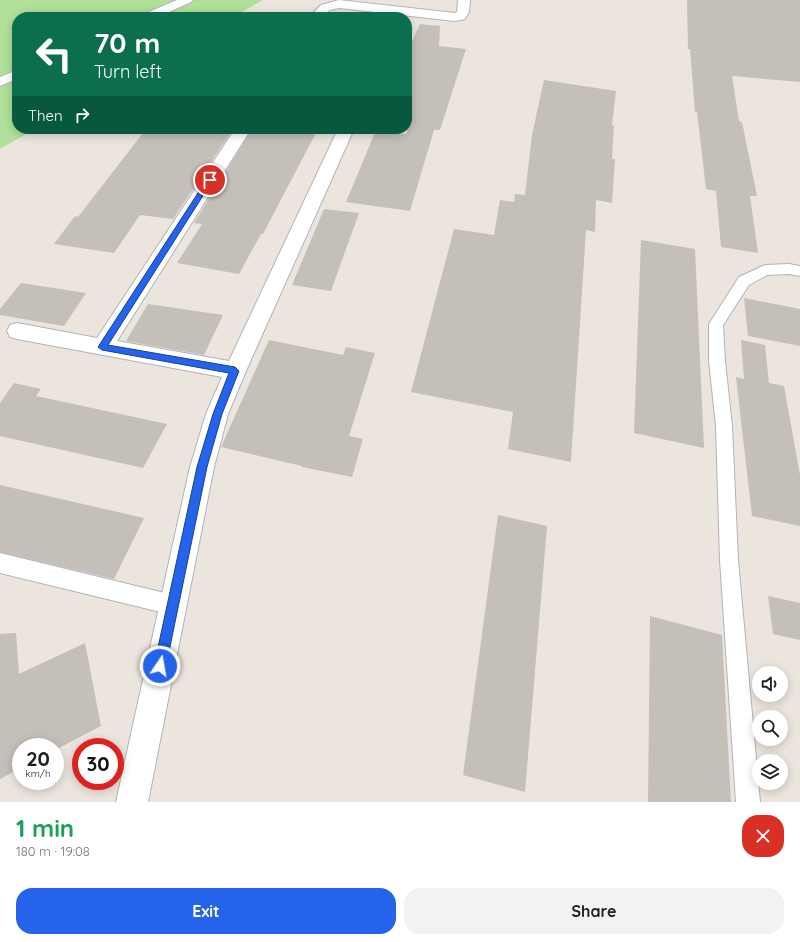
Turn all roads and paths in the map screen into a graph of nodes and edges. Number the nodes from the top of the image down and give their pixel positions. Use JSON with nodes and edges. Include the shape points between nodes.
{"nodes":[{"id":1,"x":187,"y":0,"type":"edge"},
{"id":2,"x":464,"y":0,"type":"edge"},
{"id":3,"x":159,"y":12,"type":"edge"},
{"id":4,"x":319,"y":12,"type":"edge"},
{"id":5,"x":385,"y":12,"type":"edge"},
{"id":6,"x":412,"y":15,"type":"edge"},
{"id":7,"x":12,"y":76,"type":"edge"},
{"id":8,"x":0,"y":82,"type":"edge"},
{"id":9,"x":240,"y":134,"type":"edge"},
{"id":10,"x":344,"y":134,"type":"edge"},
{"id":11,"x":800,"y":271,"type":"edge"},
{"id":12,"x":17,"y":331,"type":"dead end"},
{"id":13,"x":102,"y":347,"type":"junction"},
{"id":14,"x":235,"y":371,"type":"junction"},
{"id":15,"x":0,"y":563,"type":"edge"},
{"id":16,"x":173,"y":605,"type":"junction"},
{"id":17,"x":132,"y":802,"type":"edge"},
{"id":18,"x":748,"y":802,"type":"edge"}],
"edges":[{"from":1,"to":3,"type":"street"},
{"from":2,"to":6,"type":"street","via":[[461,16]]},
{"from":4,"to":5,"type":"street","via":[[330,4]]},
{"from":7,"to":8,"type":"street"},
{"from":9,"to":13,"type":"street"},
{"from":10,"to":14,"type":"street"},
{"from":11,"to":18,"type":"lane","via":[[766,270],[744,281],[716,324],[724,426],[729,560]]},
{"from":12,"to":13,"type":"street"},
{"from":13,"to":14,"type":"street"},
{"from":14,"to":16,"type":"street","via":[[217,414],[202,467]]},
{"from":15,"to":16,"type":"lane"},
{"from":16,"to":17,"type":"street"}]}
